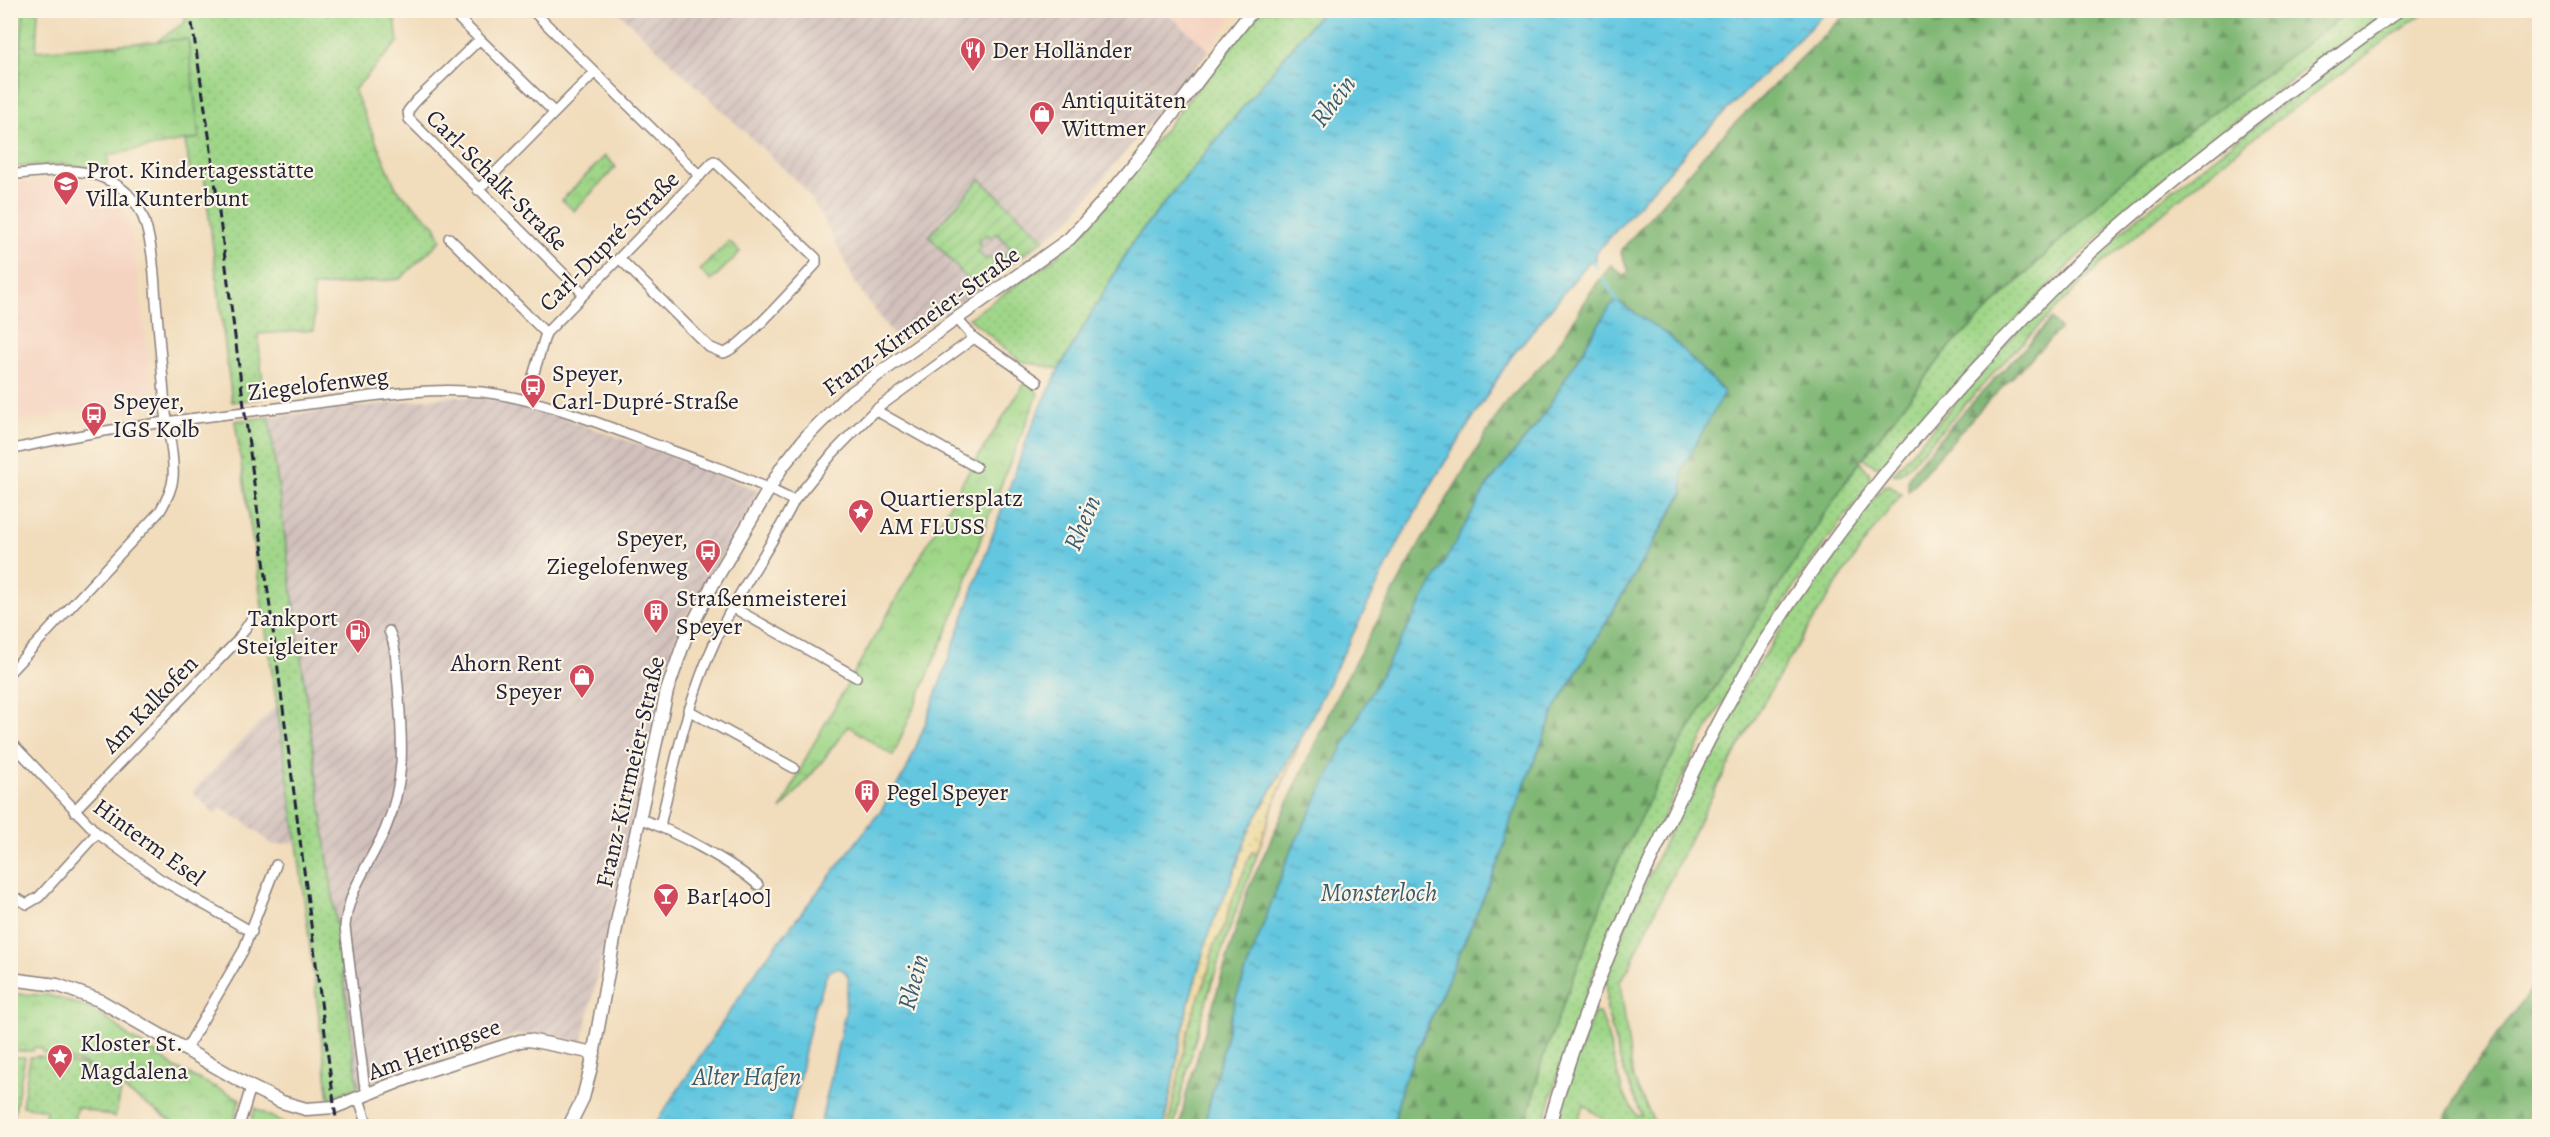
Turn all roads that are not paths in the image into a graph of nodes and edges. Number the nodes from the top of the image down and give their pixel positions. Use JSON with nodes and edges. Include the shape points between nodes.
{"nodes":[{"id":1,"x":450,"y":10,"type":"edge"},
{"id":2,"x":532,"y":10,"type":"edge"},
{"id":3,"x":1253,"y":10,"type":"edge"},
{"id":4,"x":2399,"y":10,"type":"edge"},
{"id":5,"x":479,"y":40,"type":"junction"},
{"id":6,"x":594,"y":73,"type":"junction"},
{"id":7,"x":554,"y":112,"type":"junction"},
{"id":8,"x":10,"y":175,"type":"edge"},
{"id":9,"x":700,"y":176,"type":"junction"},
{"id":10,"x":478,"y":190,"type":"junction"},
{"id":11,"x":449,"y":238,"type":"dead end"},
{"id":12,"x":620,"y":259,"type":"junction"},
{"id":13,"x":584,"y":294,"type":"junction"},
{"id":14,"x":957,"y":319,"type":"junction"},
{"id":15,"x":546,"y":333,"type":"junction"},
{"id":16,"x":974,"y":338,"type":"junction"},
{"id":17,"x":1037,"y":382,"type":"dead end"},
{"id":18,"x":526,"y":399,"type":"junction"},
{"id":19,"x":875,"y":410,"type":"junction"},
{"id":20,"x":167,"y":422,"type":"junction"},
{"id":21,"x":10,"y":450,"type":"edge"},
{"id":22,"x":976,"y":466,"type":"dead end"},
{"id":23,"x":769,"y":488,"type":"junction"},
{"id":24,"x":794,"y":501,"type":"junction"},
{"id":25,"x":732,"y":607,"type":"junction"},
{"id":26,"x":251,"y":620,"type":"dead end"},
{"id":27,"x":389,"y":631,"type":"dead end"},
{"id":28,"x":10,"y":672,"type":"edge"},
{"id":29,"x":856,"y":677,"type":"dead end"},
{"id":30,"x":688,"y":710,"type":"junction"},
{"id":31,"x":10,"y":741,"type":"edge"},
{"id":32,"x":794,"y":768,"type":"dead end"},
{"id":33,"x":74,"y":811,"type":"junction"},
{"id":34,"x":639,"y":818,"type":"junction"},
{"id":35,"x":660,"y":826,"type":"junction"},
{"id":36,"x":97,"y":833,"type":"junction"},
{"id":37,"x":276,"y":865,"type":"dead end"},
{"id":38,"x":758,"y":885,"type":"dead end"},
{"id":39,"x":10,"y":895,"type":"edge"},
{"id":40,"x":252,"y":932,"type":"junction"},
{"id":41,"x":10,"y":979,"type":"edge"},
{"id":42,"x":186,"y":1049,"type":"junction"},
{"id":43,"x":594,"y":1053,"type":"junction"},
{"id":44,"x":251,"y":1087,"type":"junction"},
{"id":45,"x":363,"y":1097,"type":"junction"},
{"id":46,"x":239,"y":1126,"type":"edge"},
{"id":47,"x":368,"y":1126,"type":"edge"},
{"id":48,"x":569,"y":1126,"type":"edge"},
{"id":49,"x":1550,"y":1126,"type":"edge"}],
"edges":[{"from":1,"to":5,"type":"street"},
{"from":2,"to":6,"type":"street"},
{"from":3,"to":14,"type":"street","name":"Franz-Kirrmeier-Straße","via":[[1142,153],[1069,239]]},
{"from":4,"to":49,"type":"street","via":[[2200,157],[2097,246],[1962,383],[1859,508],[1760,649],[1704,747],[1598,977]]},
{"from":5,"to":7,"type":"street"},
{"from":5,"to":10,"type":"street","name":"Carl-Schalk-Straße","via":[[408,111],[410,122]]},
{"from":6,"to":7,"type":"street"},
{"from":6,"to":9,"type":"street"},
{"from":7,"to":10,"type":"street"},
{"from":8,"to":20,"type":"street","via":[[57,170],[83,172],[115,184],[139,207],[153,266]]},
{"from":9,"to":12,"type":"street","name":"Carl-Dupré-Straße"},
{"from":9,"to":12,"type":"street","via":[[714,161],[816,258],[816,264],[746,337],[723,353],[709,347]]},
{"from":10,"to":13,"type":"street","name":"Carl-Schalk-Straße"},
{"from":11,"to":15,"type":"street","name":"Carl-Dupré-Straße"},
{"from":12,"to":13,"type":"street","name":"Carl-Dupré-Straße"},
{"from":13,"to":15,"type":"street","name":"Carl-Dupré-Straße"},
{"from":14,"to":16,"type":"street"},
{"from":14,"to":23,"type":"street","name":"Franz-Kirrmeier-Straße","via":[[846,397],[806,437]]},
{"from":15,"to":18,"type":"street","name":"Carl-Dupré-Straße"},
{"from":16,"to":17,"type":"street"},
{"from":16,"to":19,"type":"street"},
{"from":18,"to":20,"type":"street","name":"Ziegelofenweg","via":[[481,392],[417,391]]},
{"from":18,"to":23,"type":"street","name":"Ziegelofenweg"},
{"from":19,"to":22,"type":"street"},
{"from":19,"to":24,"type":"street"},
{"from":20,"to":21,"type":"street","name":"Ziegelofenweg","via":[[70,436]]},
{"from":20,"to":28,"type":"street","via":[[173,479],[160,512]]},
{"from":23,"to":24,"type":"street","name":"Ziegelofenweg"},
{"from":23,"to":34,"type":"street","name":"Franz-Kirrmeier-Straße","via":[[713,584],[674,666]]},
{"from":24,"to":25,"type":"street"},
{"from":25,"to":29,"type":"street"},
{"from":25,"to":30,"type":"street"},
{"from":26,"to":33,"type":"street","name":"Am Kalkofen","via":[[237,641]]},
{"from":27,"to":45,"type":"street","via":[[403,733],[401,777],[392,813],[348,904],[345,927]]},
{"from":30,"to":32,"type":"street"},
{"from":30,"to":35,"type":"street"},
{"from":31,"to":33,"type":"street","name":"Hinterm Esel"},
{"from":33,"to":36,"type":"street","name":"Hinterm Esel"},
{"from":34,"to":35,"type":"street"},
{"from":34,"to":43,"type":"street","name":"Franz-Kirrmeier-Straße"},
{"from":35,"to":38,"type":"street"},
{"from":36,"to":39,"type":"street","via":[[39,897],[27,904]]},
{"from":36,"to":40,"type":"street","name":"Hinterm Esel","via":[[160,879]]},
{"from":37,"to":40,"type":"street"},
{"from":40,"to":42,"type":"street"},
{"from":41,"to":42,"type":"street","name":"Am Heringsee","via":[[79,992]]},
{"from":42,"to":44,"type":"street","name":"Am Heringsee"},
{"from":43,"to":45,"type":"street","name":"Am Heringsee","via":[[520,1041],[426,1071]]},
{"from":43,"to":48,"type":"street","name":"Franz-Kirrmeier-Straße","via":[[583,1098]]},
{"from":44,"to":45,"type":"street","name":"Am Heringsee","via":[[306,1109],[335,1107]]},
{"from":44,"to":46,"type":"street"},
{"from":45,"to":47,"type":"street"}]}
